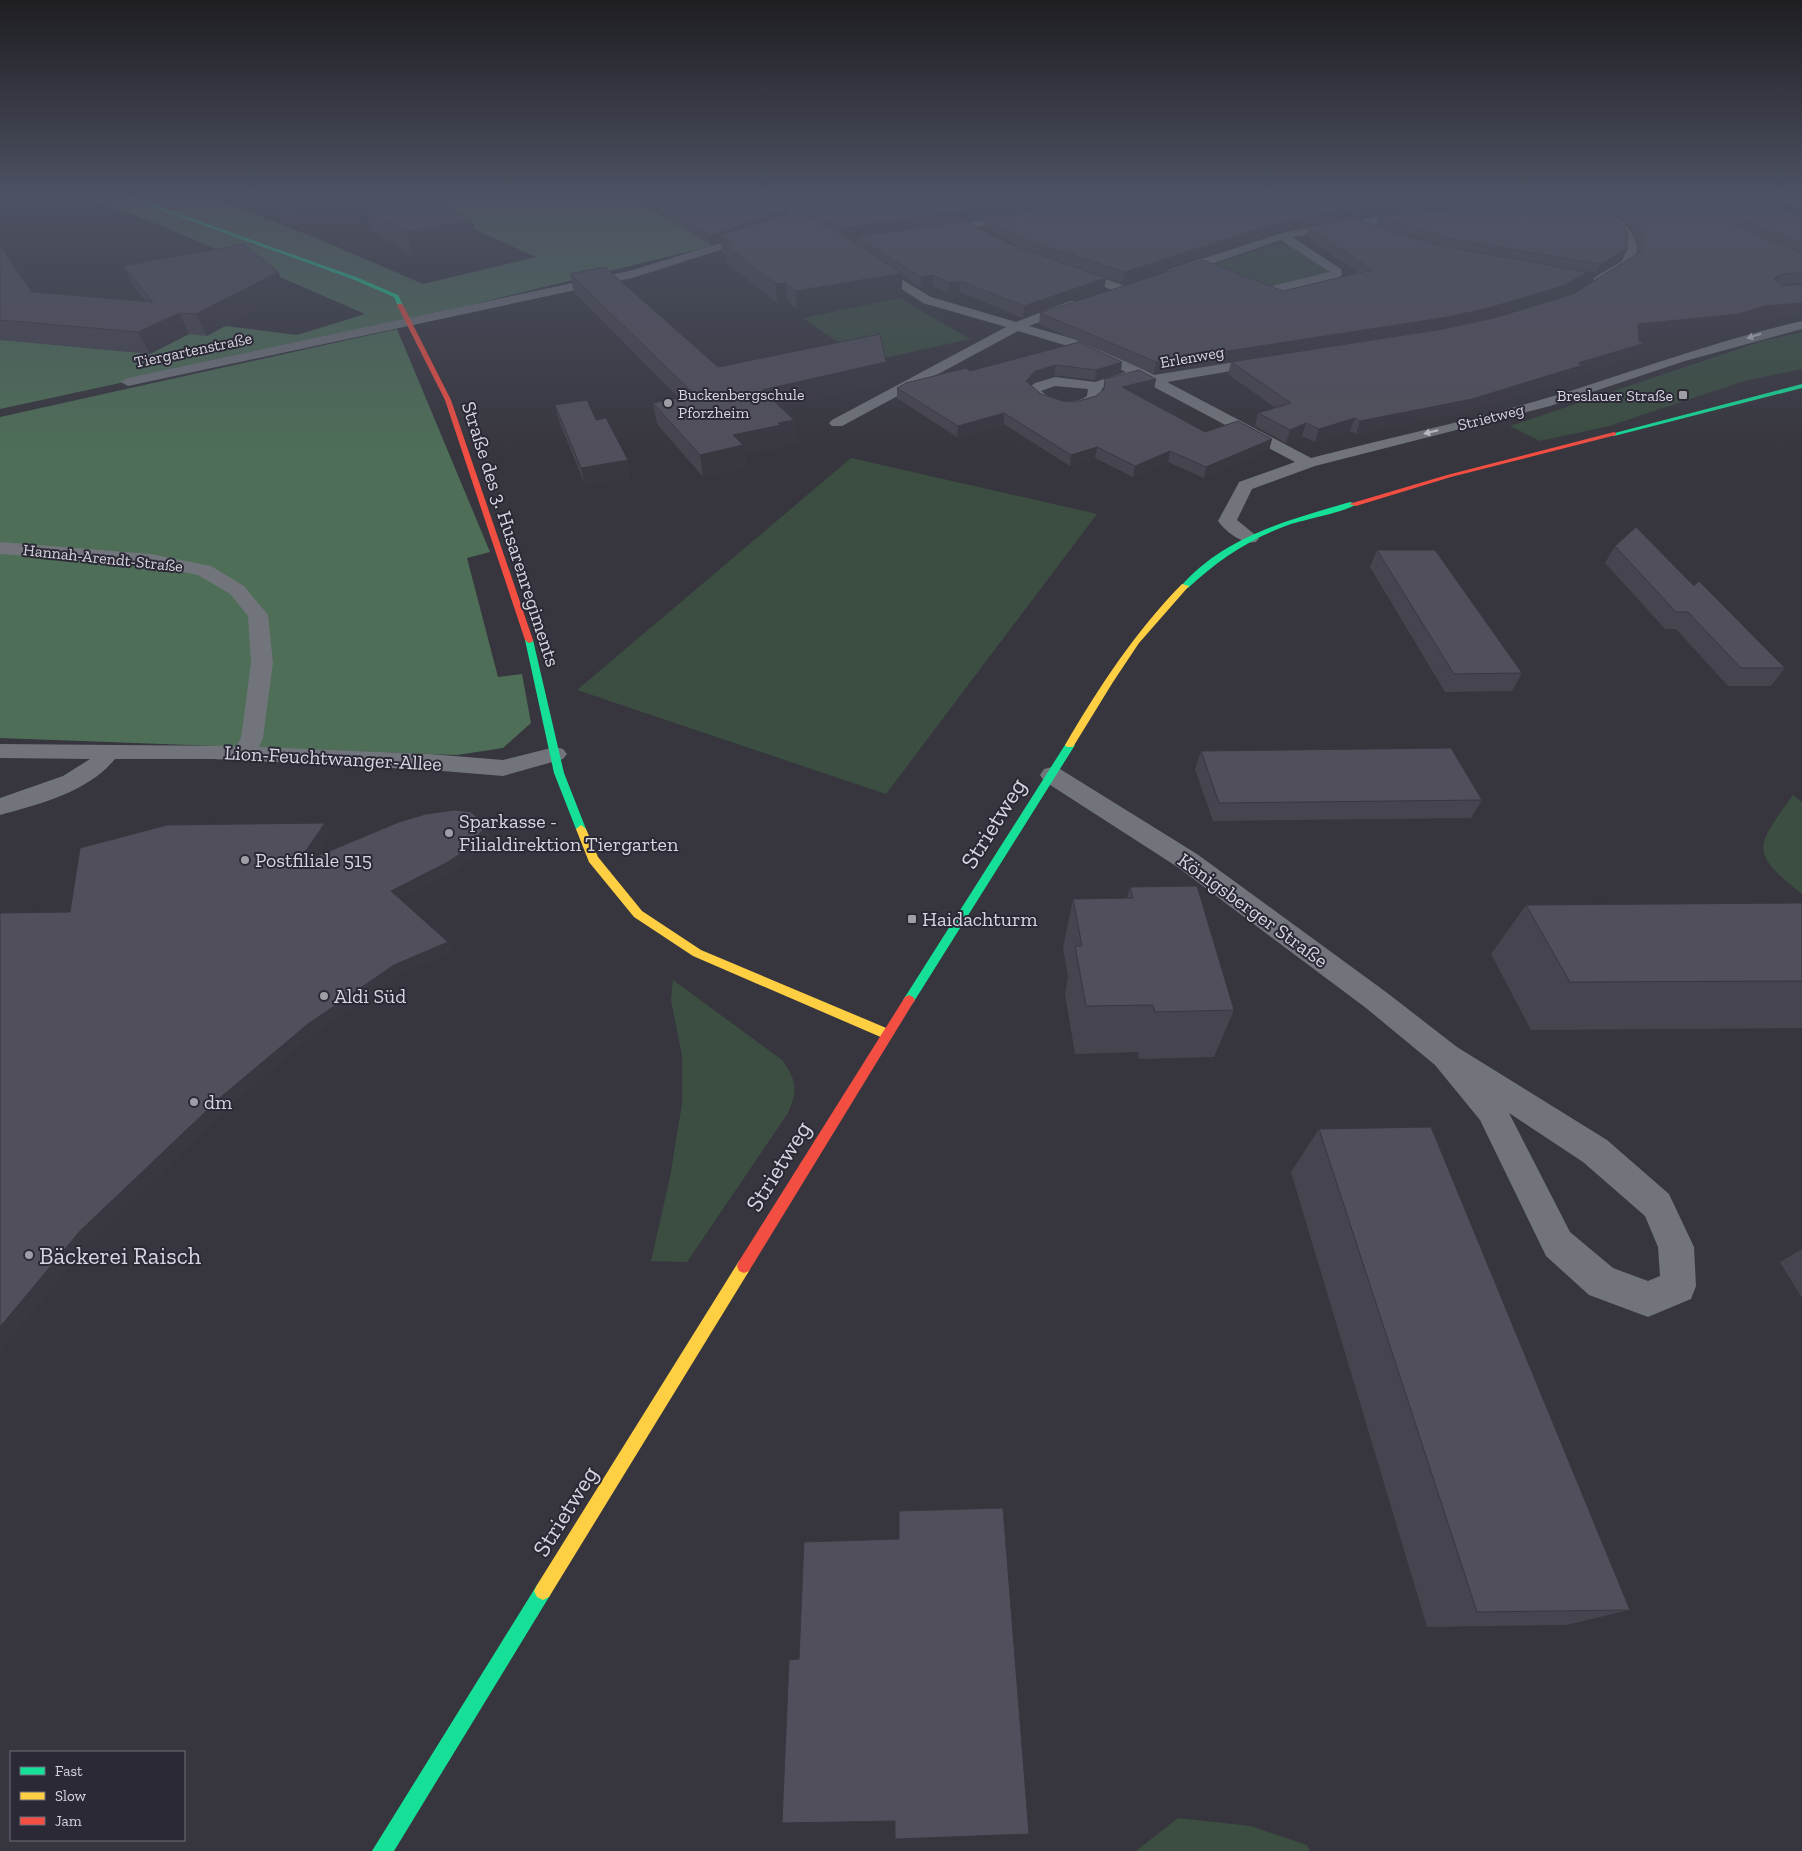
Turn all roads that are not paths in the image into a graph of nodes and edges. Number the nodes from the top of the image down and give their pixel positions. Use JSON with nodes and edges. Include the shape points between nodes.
{"nodes":[{"id":1,"x":364,"y":282,"type":"edge"},
{"id":2,"x":594,"y":282,"type":"edge"},
{"id":3,"x":900,"y":282,"type":"edge"},
{"id":4,"x":1108,"y":282,"type":"edge"},
{"id":5,"x":1246,"y":282,"type":"edge"},
{"id":6,"x":1302,"y":282,"type":"edge"},
{"id":7,"x":1103,"y":295,"type":"edge"},
{"id":8,"x":1085,"y":301,"type":"edge"},
{"id":9,"x":410,"y":323,"type":"junction"},
{"id":10,"x":1018,"y":326,"type":"junction"},
{"id":11,"x":1802,"y":326,"type":"edge"},
{"id":12,"x":1279,"y":360,"type":"edge"},
{"id":13,"x":1139,"y":373,"type":"junction"},
{"id":14,"x":1153,"y":380,"type":"junction"},
{"id":15,"x":128,"y":382,"type":"dead end"},
{"id":16,"x":1095,"y":386,"type":"dead end"},
{"id":17,"x":1801,"y":387,"type":"edge"},
{"id":18,"x":837,"y":424,"type":"dead end"},
{"id":19,"x":1309,"y":463,"type":"junction"},
{"id":20,"x":1250,"y":538,"type":"junction"},
{"id":21,"x":0,"y":548,"type":"edge"},
{"id":22,"x":0,"y":751,"type":"edge"},
{"id":23,"x":109,"y":751,"type":"junction"},
{"id":24,"x":243,"y":754,"type":"junction"},
{"id":25,"x":555,"y":754,"type":"junction"},
{"id":26,"x":1052,"y":775,"type":"junction"},
{"id":27,"x":0,"y":806,"type":"edge"},
{"id":28,"x":887,"y":1034,"type":"junction"},
{"id":29,"x":1446,"y":1056,"type":"junction"},
{"id":30,"x":382,"y":1851,"type":"edge"}],
"edges":[{"from":1,"to":9,"type":"street","name":"Straße des 3. Husarenregiments","via":[[396,296]]},
{"from":2,"to":9,"type":"street","name":"Tiergartenstraße"},
{"from":3,"to":10,"type":"street","via":[[927,300]]},
{"from":4,"to":7,"type":"street","via":[[1125,288]]},
{"from":5,"to":6,"type":"street","via":[[1267,291]]},
{"from":8,"to":10,"type":"street"},
{"from":9,"to":15,"type":"street","name":"Tiergartenstraße"},
{"from":9,"to":25,"type":"street","name":"Straße des 3. Husarenregiments","via":[[448,400],[521,613]]},
{"from":10,"to":13,"type":"street","via":[[1076,344]]},
{"from":10,"to":18,"type":"street"},
{"from":11,"to":19,"type":"street","name":"Strietweg","one_way":true,"via":[[1680,358],[1545,403]]},
{"from":12,"to":14,"type":"street","name":"Erlenweg"},
{"from":13,"to":14,"type":"street"},
{"from":13,"to":16,"type":"street"},
{"from":14,"to":19,"type":"street"},
{"from":17,"to":20,"type":"street","name":"Strietweg","via":[[1342,506]]},
{"from":19,"to":20,"type":"street","name":"Strietweg","via":[[1245,486],[1227,521]]},
{"from":20,"to":26,"type":"street","name":"Strietweg","via":[[1202,571],[1162,609],[1104,687]]},
{"from":21,"to":24,"type":"street","name":"Hannah-Arendt-Straße","via":[[150,560],[204,570],[237,590],[258,615],[262,663],[252,738]]},
{"from":22,"to":23,"type":"street","name":"Lion-Feuchtwanger-Allee"},
{"from":23,"to":24,"type":"street","name":"Lion-Feuchtwanger-Allee"},
{"from":23,"to":27,"type":"street","via":[[95,768],[72,782]]},
{"from":24,"to":25,"type":"street","name":"Lion-Feuchtwanger-Allee","via":[[503,768]]},
{"from":25,"to":28,"type":"street","name":"Straße des 3. Husarenregiments","via":[[559,773],[593,859],[638,914],[698,953]]},
{"from":26,"to":28,"type":"street","name":"Strietweg"},
{"from":26,"to":29,"type":"street","name":"Königsberger Straße","via":[[1188,861]]},
{"from":28,"to":30,"type":"street","name":"Strietweg"},
{"from":29,"to":29,"type":"street","name":"Königsberger Straße","via":[[1491,1110],[1558,1244],[1602,1282],[1648,1299],[1678,1286],[1676,1247],[1656,1205],[1595,1151]]}]}
